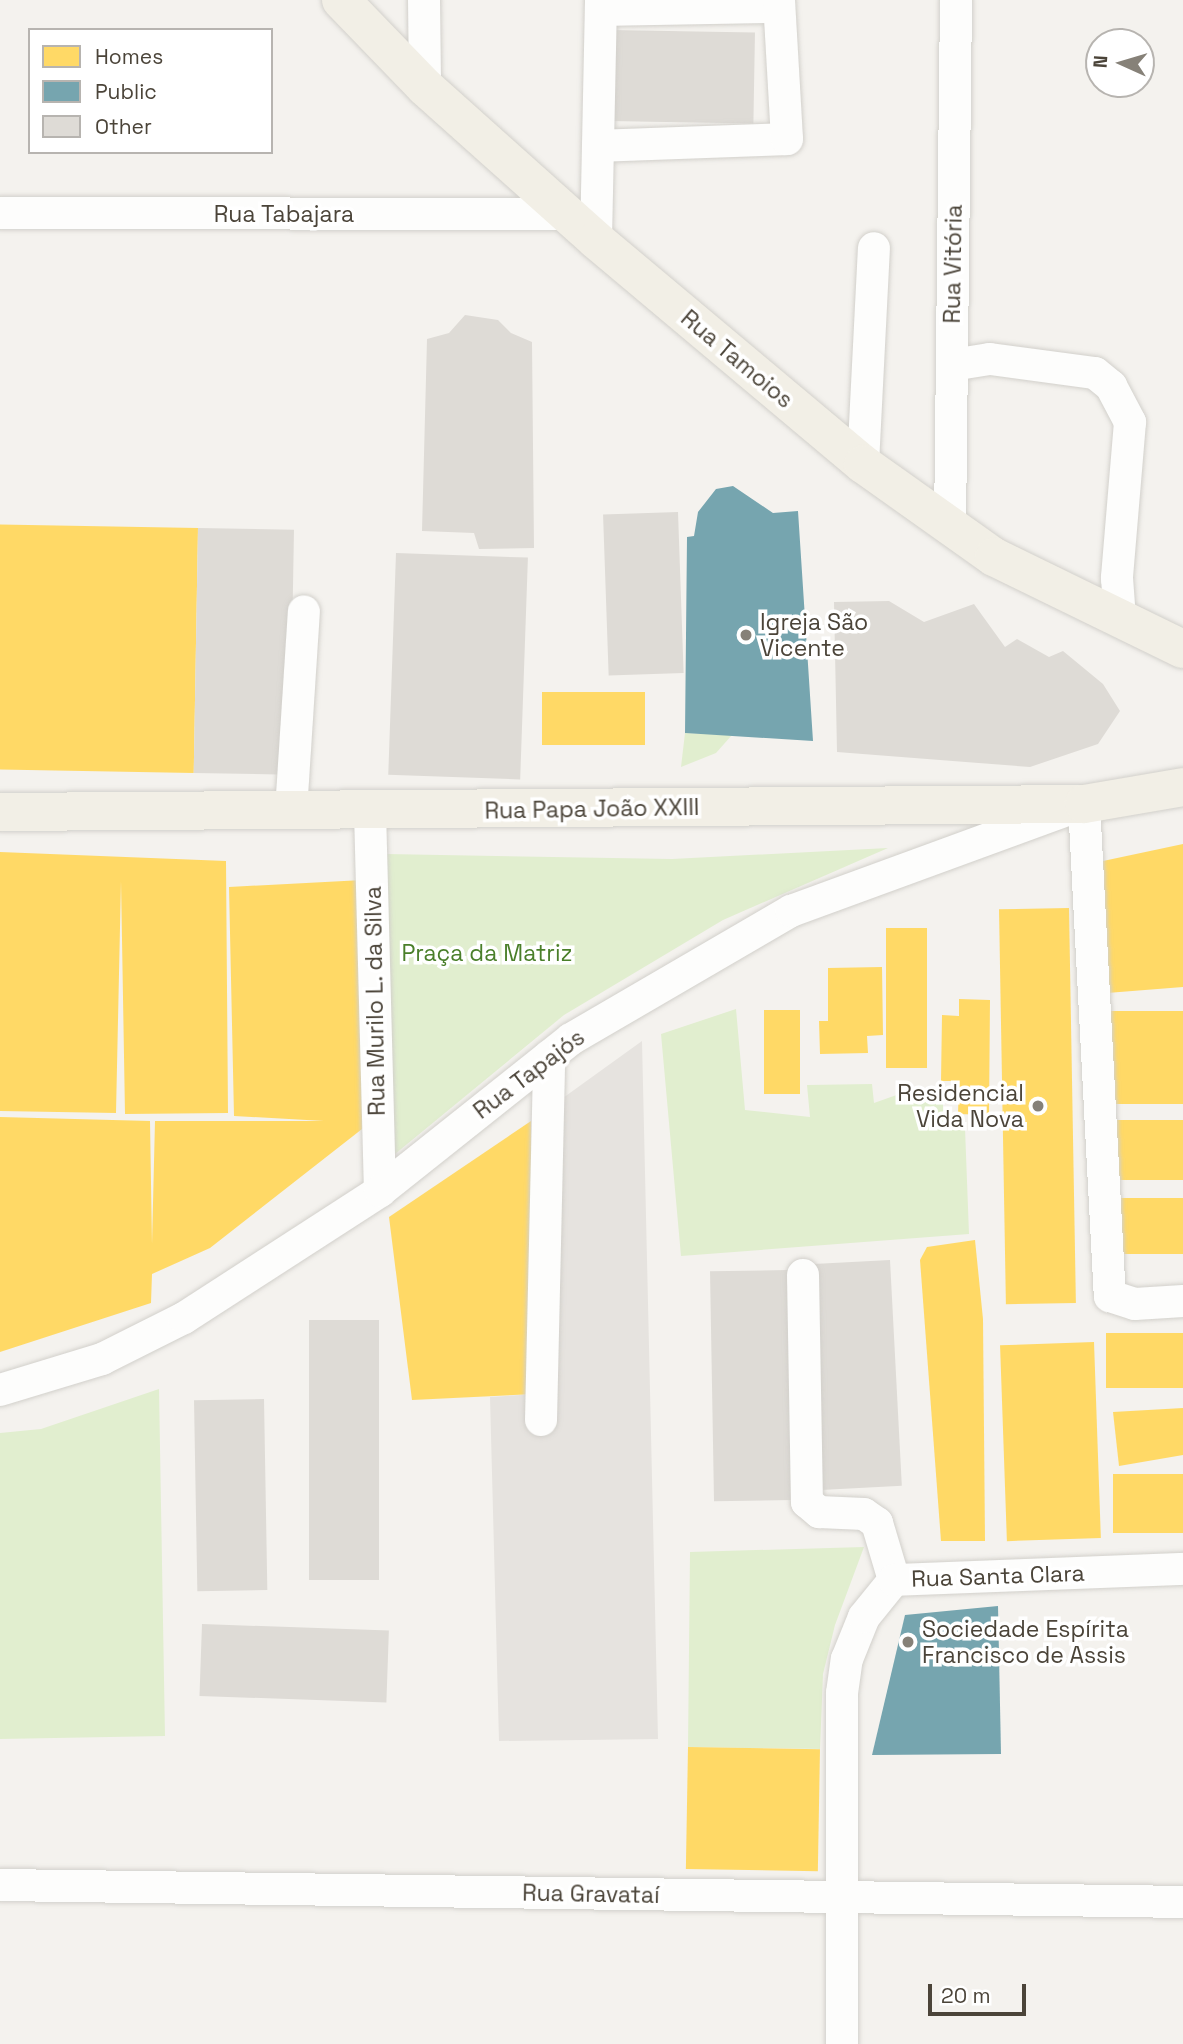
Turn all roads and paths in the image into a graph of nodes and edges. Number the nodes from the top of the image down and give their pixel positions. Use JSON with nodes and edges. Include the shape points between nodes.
{"nodes":[{"id":1,"x":341,"y":0,"type":"edge"},
{"id":2,"x":424,"y":0,"type":"edge"},
{"id":3,"x":956,"y":0,"type":"edge"},
{"id":4,"x":779,"y":3,"type":"edge"},
{"id":5,"x":601,"y":5,"type":"edge"},
{"id":6,"x":425,"y":87,"type":"junction"},
{"id":7,"x":598,"y":146,"type":"junction"},
{"id":8,"x":0,"y":213,"type":"edge"},
{"id":9,"x":567,"y":214,"type":"junction"},
{"id":10,"x":596,"y":240,"type":"junction"},
{"id":11,"x":874,"y":248,"type":"dead end"},
{"id":12,"x":952,"y":365,"type":"junction"},
{"id":13,"x":863,"y":464,"type":"junction"},
{"id":14,"x":950,"y":528,"type":"junction"},
{"id":15,"x":304,"y":611,"type":"dead end"},
{"id":16,"x":1120,"y":619,"type":"junction"},
{"id":17,"x":1183,"y":649,"type":"edge"},
{"id":18,"x":1183,"y":787,"type":"edge"},
{"id":19,"x":1084,"y":804,"type":"junction"},
{"id":20,"x":0,"y":811,"type":"edge"},
{"id":21,"x":290,"y":811,"type":"junction"},
{"id":22,"x":370,"y":811,"type":"junction"},
{"id":23,"x":549,"y":1056,"type":"junction"},
{"id":24,"x":380,"y":1191,"type":"junction"},
{"id":25,"x":803,"y":1275,"type":"dead end"},
{"id":26,"x":1183,"y":1301,"type":"edge"},
{"id":27,"x":0,"y":1390,"type":"edge"},
{"id":28,"x":541,"y":1420,"type":"dead end"},
{"id":29,"x":1183,"y":1569,"type":"edge"},
{"id":30,"x":894,"y":1580,"type":"junction"},
{"id":31,"x":0,"y":1885,"type":"edge"},
{"id":32,"x":844,"y":1898,"type":"junction"},
{"id":33,"x":1183,"y":1902,"type":"edge"},
{"id":34,"x":842,"y":2044,"type":"edge"}],
"edges":[{"from":1,"to":6,"type":"main road","name":"Rua Tamoios"},
{"from":2,"to":6,"type":"street"},
{"from":3,"to":12,"type":"street","name":"Rua Vitória"},
{"from":4,"to":5,"type":"street"},
{"from":4,"to":7,"type":"street","via":[[787,139]]},
{"from":5,"to":7,"type":"street"},
{"from":6,"to":9,"type":"main road","name":"Rua Tamoios"},
{"from":7,"to":10,"type":"street"},
{"from":8,"to":9,"type":"street","name":"Rua Tabajara"},
{"from":9,"to":10,"type":"main road","name":"Rua Tamoios"},
{"from":10,"to":13,"type":"main road","name":"Rua Tamoios"},
{"from":11,"to":13,"type":"street"},
{"from":12,"to":14,"type":"street","name":"Rua Vitória"},
{"from":12,"to":16,"type":"street","via":[[990,359],[1095,373],[1111,386],[1130,422],[1117,578]]},
{"from":13,"to":14,"type":"main road","name":"Rua Tamoios"},
{"from":14,"to":16,"type":"main road","name":"Rua Tamoios","via":[[993,557]]},
{"from":15,"to":21,"type":"street"},
{"from":16,"to":17,"type":"main road","name":"Rua Tamoios"},
{"from":18,"to":19,"type":"main road","name":"Rua Papa João XXIII"},
{"from":19,"to":22,"type":"main road","name":"Rua Papa João XXIII"},
{"from":19,"to":23,"type":"street","name":"Rua Tapajós","via":[[791,911]]},
{"from":19,"to":26,"type":"street","via":[[1110,1296],[1135,1304]]},
{"from":20,"to":21,"type":"main road","name":"Rua Papa João XXIII"},
{"from":21,"to":22,"type":"main road","name":"Rua Papa João XXIII"},
{"from":22,"to":24,"type":"street","name":"Rua Murilo L. da Silva"},
{"from":23,"to":24,"type":"street","name":"Rua Tapajós"},
{"from":23,"to":28,"type":"street"},
{"from":24,"to":27,"type":"street","name":"Rua Tapajós","via":[[184,1318],[102,1359]]},
{"from":25,"to":30,"type":"street","via":[[807,1502],[819,1512],[864,1514],[877,1523]]},
{"from":29,"to":30,"type":"street","name":"Rua Santa Clara"},
{"from":30,"to":32,"type":"street","name":"Rua Santa Clara","via":[[864,1616],[847,1659],[842,1693]]},
{"from":31,"to":32,"type":"street","name":"Rua Gravataí"},
{"from":32,"to":33,"type":"street","name":"Rua Gravataí"},
{"from":32,"to":34,"type":"street","name":"Rua Santa Clara"}]}
